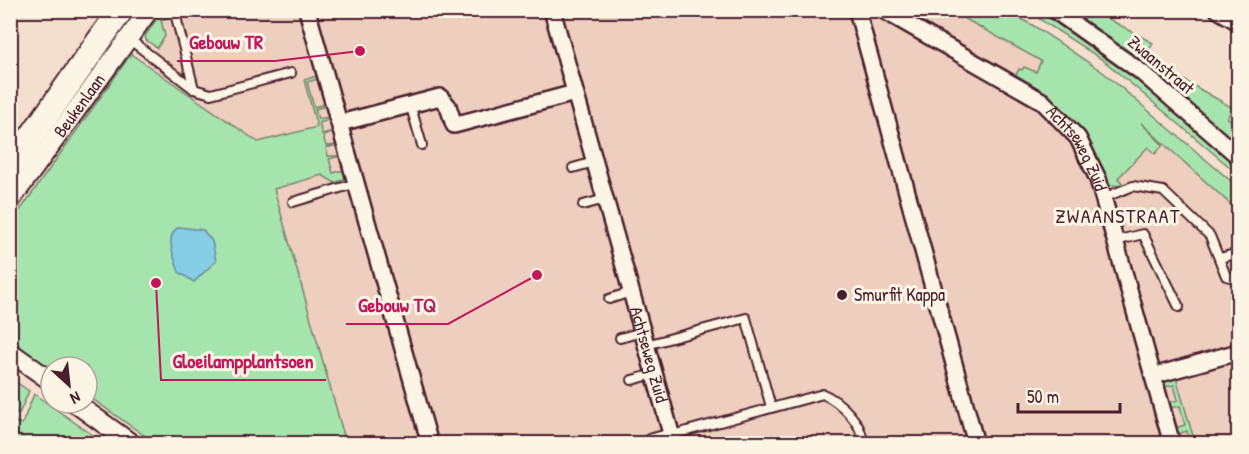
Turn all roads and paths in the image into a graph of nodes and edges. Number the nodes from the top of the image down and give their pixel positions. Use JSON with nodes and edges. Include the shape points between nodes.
{"nodes":[{"id":1,"x":102,"y":10,"type":"edge"},
{"id":2,"x":121,"y":10,"type":"edge"},
{"id":3,"x":149,"y":10,"type":"edge"},
{"id":4,"x":308,"y":10,"type":"edge"},
{"id":5,"x":552,"y":10,"type":"edge"},
{"id":6,"x":857,"y":10,"type":"edge"},
{"id":7,"x":883,"y":10,"type":"edge"},
{"id":8,"x":1054,"y":10,"type":"edge"},
{"id":9,"x":1218,"y":10,"type":"edge"},
{"id":10,"x":175,"y":13,"type":"dead end"},
{"id":11,"x":1239,"y":22,"type":"edge"},
{"id":12,"x":129,"y":39,"type":"junction"},
{"id":13,"x":291,"y":73,"type":"dead end"},
{"id":14,"x":194,"y":89,"type":"junction"},
{"id":15,"x":575,"y":93,"type":"junction"},
{"id":16,"x":410,"y":104,"type":"junction"},
{"id":17,"x":340,"y":123,"type":"junction"},
{"id":18,"x":13,"y":138,"type":"edge"},
{"id":19,"x":422,"y":145,"type":"dead end"},
{"id":20,"x":1239,"y":156,"type":"edge"},
{"id":21,"x":594,"y":162,"type":"junction"},
{"id":22,"x":10,"y":166,"type":"edge"},
{"id":23,"x":573,"y":168,"type":"dead end"},
{"id":24,"x":357,"y":183,"type":"junction"},
{"id":25,"x":1103,"y":198,"type":"junction"},
{"id":26,"x":605,"y":199,"type":"junction"},
{"id":27,"x":10,"y":201,"type":"edge"},
{"id":28,"x":293,"y":202,"type":"dead end"},
{"id":29,"x":583,"y":205,"type":"dead end"},
{"id":30,"x":1115,"y":240,"type":"junction"},
{"id":31,"x":1239,"y":253,"type":"edge"},
{"id":32,"x":1220,"y":258,"type":"junction"},
{"id":33,"x":1239,"y":279,"type":"edge"},
{"id":34,"x":631,"y":292,"type":"junction"},
{"id":35,"x":609,"y":299,"type":"dead end"},
{"id":36,"x":1179,"y":307,"type":"dead end"},
{"id":37,"x":620,"y":338,"type":"dead end"},
{"id":38,"x":644,"y":338,"type":"junction"},
{"id":39,"x":10,"y":352,"type":"edge"},
{"id":40,"x":1239,"y":352,"type":"edge"},
{"id":41,"x":10,"y":364,"type":"edge"},
{"id":42,"x":39,"y":373,"type":"edge"},
{"id":43,"x":654,"y":374,"type":"junction"},
{"id":44,"x":1153,"y":376,"type":"junction"},
{"id":45,"x":633,"y":381,"type":"dead end"},
{"id":46,"x":39,"y":382,"type":"edge"},
{"id":47,"x":771,"y":407,"type":"junction"},
{"id":48,"x":92,"y":415,"type":"edge"},
{"id":49,"x":672,"y":437,"type":"edge"},
{"id":50,"x":649,"y":439,"type":"dead end"},
{"id":51,"x":132,"y":444,"type":"edge"},
{"id":52,"x":430,"y":444,"type":"edge"},
{"id":53,"x":862,"y":444,"type":"edge"},
{"id":54,"x":976,"y":444,"type":"edge"},
{"id":55,"x":1172,"y":444,"type":"edge"}],
"edges":[{"from":1,"to":18,"type":"main road","name":"Beukenlaan"},
{"from":2,"to":22,"type":"main road","name":"Beukenlaan"},
{"from":3,"to":12,"type":"street","name":"Beukenlaan"},
{"from":4,"to":17,"type":"street"},
{"from":5,"to":15,"type":"street","name":"Achtseweg Zuid"},
{"from":6,"to":54,"type":"street"},
{"from":7,"to":25,"type":"street","name":"Achtseweg Zuid","via":[[1054,111],[1078,138]]},
{"from":8,"to":20,"type":"street","name":"Zwaanstraat","via":[[1140,71]]},
{"from":9,"to":11,"type":"street"},
{"from":10,"to":14,"type":"lane"},
{"from":12,"to":14,"type":"lane"},
{"from":12,"to":27,"type":"street","name":"Beukenlaan"},
{"from":13,"to":14,"type":"lane","via":[[210,94]]},
{"from":15,"to":16,"type":"street","via":[[454,124],[443,98]]},
{"from":15,"to":21,"type":"street","name":"Achtseweg Zuid"},
{"from":16,"to":17,"type":"street"},
{"from":16,"to":19,"type":"lane"},
{"from":17,"to":24,"type":"street"},
{"from":21,"to":23,"type":"lane"},
{"from":21,"to":26,"type":"street","name":"Achtseweg Zuid"},
{"from":24,"to":28,"type":"lane"},
{"from":24,"to":52,"type":"street"},
{"from":25,"to":30,"type":"street","name":"Achtseweg Zuid"},
{"from":25,"to":32,"type":"lane","via":[[1133,186],[1163,191],[1210,236]]},
{"from":26,"to":29,"type":"lane"},
{"from":26,"to":34,"type":"street","name":"Achtseweg Zuid"},
{"from":30,"to":36,"type":"lane","via":[[1143,234]]},
{"from":30,"to":44,"type":"street","name":"Achtseweg Zuid"},
{"from":31,"to":32,"type":"lane"},
{"from":32,"to":33,"type":"lane","via":[[1226,276]]},
{"from":34,"to":35,"type":"lane"},
{"from":34,"to":38,"type":"street","name":"Achtseweg Zuid"},
{"from":37,"to":38,"type":"lane"},
{"from":38,"to":43,"type":"street","name":"Achtseweg Zuid"},
{"from":38,"to":47,"type":"lane","via":[[746,318]]},
{"from":39,"to":42,"type":"street"},
{"from":40,"to":44,"type":"street"},
{"from":41,"to":46,"type":"street"},
{"from":43,"to":45,"type":"lane"},
{"from":43,"to":49,"type":"street","name":"Achtseweg Zuid"},
{"from":44,"to":55,"type":"street","name":"Achtseweg Zuid"},
{"from":47,"to":49,"type":"lane"},
{"from":47,"to":53,"type":"lane","via":[[822,394],[833,399],[858,424]]},
{"from":48,"to":51,"type":"street"},
{"from":49,"to":50,"type":"lane"}]}
